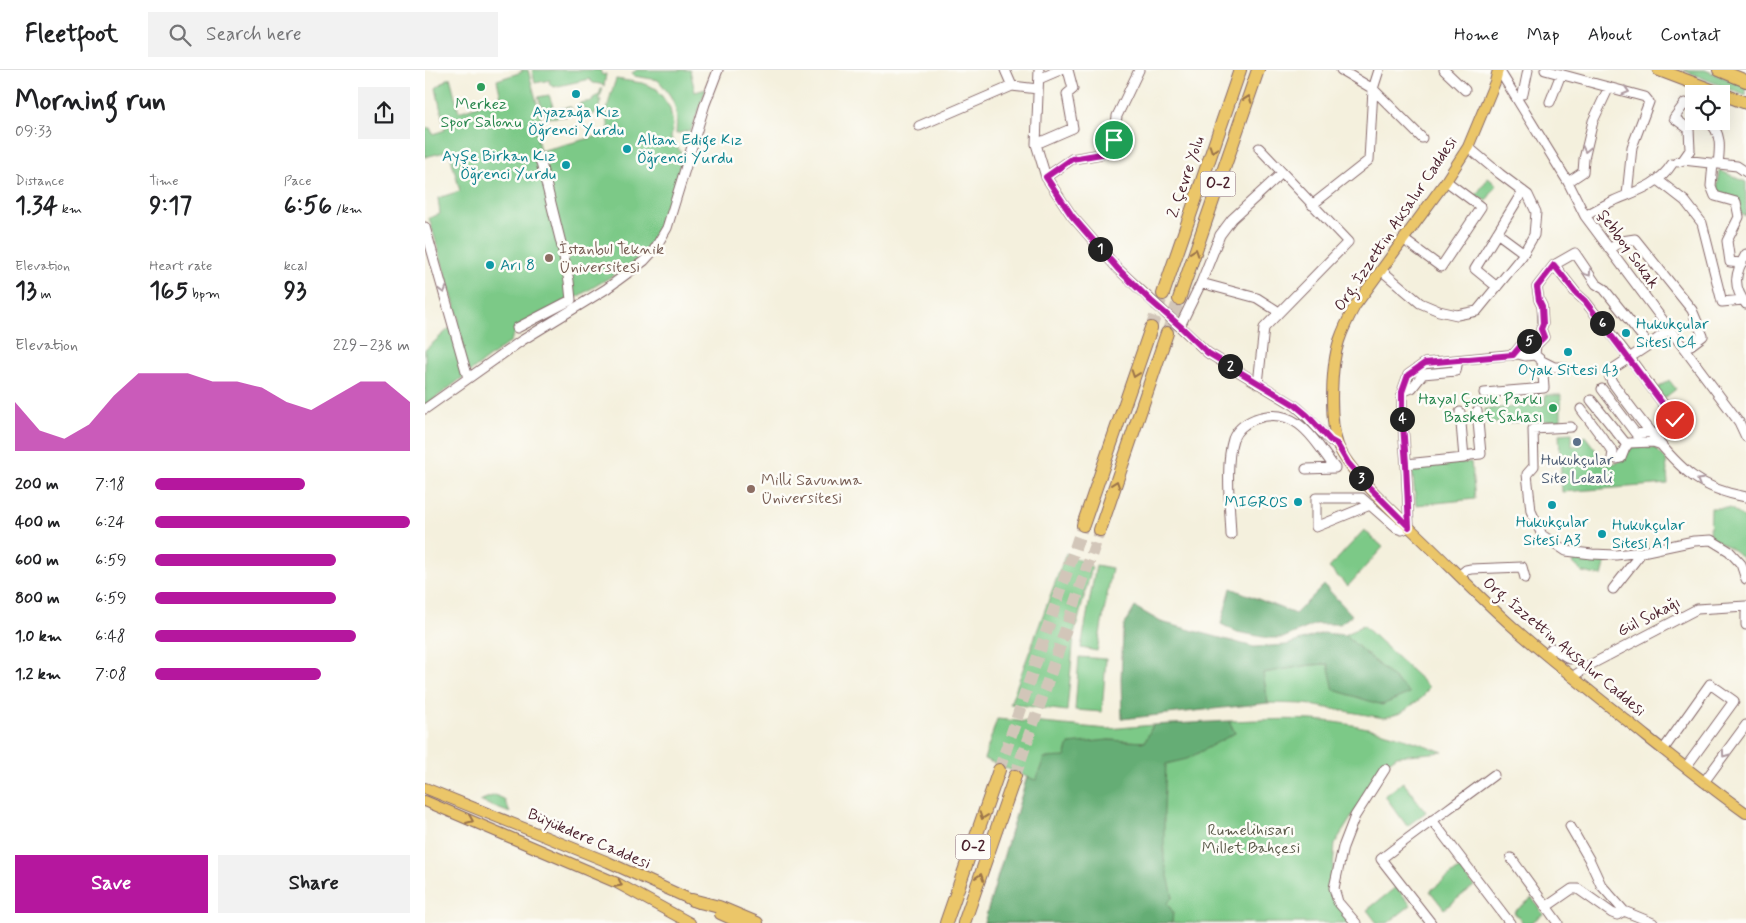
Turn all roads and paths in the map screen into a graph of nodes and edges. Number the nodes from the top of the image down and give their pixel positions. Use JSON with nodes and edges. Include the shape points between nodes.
{"nodes":[{"id":1,"x":717,"y":70,"type":"edge"},
{"id":2,"x":1005,"y":70,"type":"edge"},
{"id":3,"x":1060,"y":70,"type":"edge"},
{"id":4,"x":1068,"y":70,"type":"edge"},
{"id":5,"x":1139,"y":70,"type":"edge"},
{"id":6,"x":1240,"y":70,"type":"edge"},
{"id":7,"x":1258,"y":70,"type":"edge"},
{"id":8,"x":1341,"y":70,"type":"edge"},
{"id":9,"x":1379,"y":70,"type":"edge"},
{"id":10,"x":1445,"y":70,"type":"edge"},
{"id":11,"x":1499,"y":70,"type":"edge"},
{"id":12,"x":1528,"y":70,"type":"edge"},
{"id":13,"x":1545,"y":70,"type":"edge"},
{"id":14,"x":1659,"y":70,"type":"edge"},
{"id":15,"x":1719,"y":70,"type":"edge"},
{"id":16,"x":1561,"y":74,"type":"junction"},
{"id":17,"x":1039,"y":75,"type":"edge"},
{"id":18,"x":1746,"y":81,"type":"edge"},
{"id":19,"x":1012,"y":86,"type":"junction"},
{"id":20,"x":1609,"y":87,"type":"junction"},
{"id":21,"x":1038,"y":89,"type":"junction"},
{"id":22,"x":1373,"y":89,"type":"junction"},
{"id":23,"x":1465,"y":90,"type":"dead end"},
{"id":24,"x":1523,"y":94,"type":"dead end"},
{"id":25,"x":1550,"y":102,"type":"dead end"},
{"id":26,"x":1685,"y":103,"type":"edge"},
{"id":27,"x":1746,"y":103,"type":"edge"},
{"id":28,"x":919,"y":126,"type":"dead end"},
{"id":29,"x":1685,"y":126,"type":"edge"},
{"id":30,"x":1689,"y":130,"type":"edge"},
{"id":31,"x":1715,"y":130,"type":"edge"},
{"id":32,"x":1422,"y":138,"type":"dead end"},
{"id":33,"x":1036,"y":144,"type":"junction"},
{"id":34,"x":1468,"y":147,"type":"junction"},
{"id":35,"x":1259,"y":148,"type":"dead end"},
{"id":36,"x":540,"y":159,"type":"dead end"},
{"id":37,"x":1683,"y":160,"type":"junction"},
{"id":38,"x":1673,"y":164,"type":"junction"},
{"id":39,"x":1715,"y":165,"type":"junction"},
{"id":40,"x":1282,"y":172,"type":"junction"},
{"id":41,"x":1746,"y":172,"type":"edge"},
{"id":42,"x":1046,"y":177,"type":"junction"},
{"id":43,"x":1658,"y":180,"type":"junction"},
{"id":44,"x":1446,"y":181,"type":"junction"},
{"id":45,"x":1568,"y":182,"type":"junction"},
{"id":46,"x":1523,"y":191,"type":"junction"},
{"id":47,"x":1627,"y":195,"type":"junction"},
{"id":48,"x":1312,"y":204,"type":"junction"},
{"id":49,"x":1585,"y":216,"type":"junction"},
{"id":50,"x":1742,"y":218,"type":"edge"},
{"id":51,"x":425,"y":226,"type":"edge"},
{"id":52,"x":1497,"y":233,"type":"junction"},
{"id":53,"x":1403,"y":239,"type":"junction"},
{"id":54,"x":1609,"y":249,"type":"junction"},
{"id":55,"x":1524,"y":253,"type":"junction"},
{"id":56,"x":1745,"y":258,"type":"edge"},
{"id":57,"x":1554,"y":265,"type":"junction"},
{"id":58,"x":1381,"y":270,"type":"junction"},
{"id":59,"x":1201,"y":283,"type":"junction"},
{"id":60,"x":1497,"y":287,"type":"junction"},
{"id":61,"x":1163,"y":294,"type":"tunnel mouth"},
{"id":62,"x":1179,"y":299,"type":"tunnel mouth"},
{"id":63,"x":1745,"y":302,"type":"edge"},
{"id":64,"x":1279,"y":312,"type":"junction"},
{"id":65,"x":1180,"y":326,"type":"junction"},
{"id":66,"x":517,"y":328,"type":"dead end"},
{"id":67,"x":1151,"y":328,"type":"tunnel mouth"},
{"id":68,"x":1670,"y":329,"type":"junction"},
{"id":69,"x":1167,"y":333,"type":"tunnel mouth"},
{"id":70,"x":1536,"y":345,"type":"junction"},
{"id":71,"x":1649,"y":345,"type":"junction"},
{"id":72,"x":1691,"y":345,"type":"dead end"},
{"id":73,"x":1513,"y":355,"type":"junction"},
{"id":74,"x":1629,"y":357,"type":"junction"},
{"id":75,"x":1538,"y":358,"type":"junction"},
{"id":76,"x":1563,"y":367,"type":"dead end"},
{"id":77,"x":468,"y":378,"type":"junction"},
{"id":78,"x":1258,"y":384,"type":"junction"},
{"id":79,"x":1602,"y":389,"type":"dead end"},
{"id":80,"x":1484,"y":392,"type":"dead end"},
{"id":81,"x":1591,"y":400,"type":"dead end"},
{"id":82,"x":425,"y":409,"type":"edge"},
{"id":83,"x":1581,"y":409,"type":"dead end"},
{"id":84,"x":1477,"y":411,"type":"dead end"},
{"id":85,"x":1460,"y":412,"type":"dead end"},
{"id":86,"x":1571,"y":427,"type":"dead end"},
{"id":87,"x":1652,"y":434,"type":"junction"},
{"id":88,"x":1746,"y":436,"type":"edge"},
{"id":89,"x":1337,"y":444,"type":"junction"},
{"id":90,"x":1659,"y":444,"type":"junction"},
{"id":91,"x":1627,"y":445,"type":"junction"},
{"id":92,"x":1464,"y":458,"type":"junction"},
{"id":93,"x":1406,"y":464,"type":"junction"},
{"id":94,"x":1306,"y":469,"type":"dead end"},
{"id":95,"x":1746,"y":497,"type":"edge"},
{"id":96,"x":1370,"y":505,"type":"junction"},
{"id":97,"x":1083,"y":525,"type":"tunnel mouth"},
{"id":98,"x":1409,"y":527,"type":"junction"},
{"id":99,"x":1100,"y":530,"type":"tunnel mouth"},
{"id":100,"x":1231,"y":535,"type":"dead end"},
{"id":101,"x":1642,"y":552,"type":"junction"},
{"id":102,"x":1459,"y":576,"type":"junction"},
{"id":103,"x":1525,"y":578,"type":"dead end"},
{"id":104,"x":1746,"y":579,"type":"edge"},
{"id":105,"x":1613,"y":589,"type":"dead end"},
{"id":106,"x":1746,"y":606,"type":"edge"},
{"id":107,"x":1746,"y":613,"type":"edge"},
{"id":108,"x":1746,"y":625,"type":"edge"},
{"id":109,"x":1546,"y":655,"type":"junction"},
{"id":110,"x":1570,"y":660,"type":"dead end"},
{"id":111,"x":1572,"y":677,"type":"junction"},
{"id":112,"x":1746,"y":725,"type":"edge"},
{"id":113,"x":1663,"y":750,"type":"junction"},
{"id":114,"x":1686,"y":767,"type":"junction"},
{"id":115,"x":1385,"y":768,"type":"dead end"},
{"id":116,"x":999,"y":770,"type":"tunnel mouth"},
{"id":117,"x":1494,"y":775,"type":"dead end"},
{"id":118,"x":1015,"y":776,"type":"tunnel mouth"},
{"id":119,"x":1703,"y":782,"type":"junction"},
{"id":120,"x":425,"y":788,"type":"edge"},
{"id":121,"x":425,"y":801,"type":"edge"},
{"id":122,"x":1746,"y":813,"type":"edge"},
{"id":123,"x":1432,"y":820,"type":"junction"},
{"id":124,"x":1570,"y":826,"type":"dead end"},
{"id":125,"x":1511,"y":858,"type":"dead end"},
{"id":126,"x":643,"y":897,"type":"junction"},
{"id":127,"x":692,"y":900,"type":"junction"},
{"id":128,"x":1546,"y":907,"type":"junction"},
{"id":129,"x":1624,"y":911,"type":"junction"},
{"id":130,"x":675,"y":923,"type":"edge"},
{"id":131,"x":690,"y":923,"type":"edge"},
{"id":132,"x":740,"y":923,"type":"edge"},
{"id":133,"x":757,"y":923,"type":"edge"},
{"id":134,"x":946,"y":923,"type":"edge"},
{"id":135,"x":964,"y":923,"type":"edge"},
{"id":136,"x":1356,"y":923,"type":"edge"},
{"id":137,"x":1431,"y":923,"type":"edge"},
{"id":138,"x":1510,"y":923,"type":"edge"},
{"id":139,"x":1558,"y":923,"type":"edge"},
{"id":140,"x":1653,"y":923,"type":"edge"}],
"edges":[{"from":1,"to":77,"type":"street","via":[[667,228],[654,250],[606,289]]},
{"from":2,"to":19,"type":"street"},
{"from":3,"to":17,"type":"street"},
{"from":4,"to":33,"type":"street","via":[[1073,89],[1067,94],[1073,128]]},
{"from":5,"to":42,"type":"street","via":[[1117,116],[1113,152],[1072,159]]},
{"from":6,"to":61,"type":"highway","name":"2. Çevre Yolu","number":"O-2","one_way":true},
{"from":62,"to":7,"type":"highway","name":"2. Çevre Yolu","number":"O-2","one_way":true},
{"from":8,"to":22,"type":"street"},
{"from":9,"to":22,"type":"street"},
{"from":10,"to":23,"type":"street"},
{"from":11,"to":34,"type":"main road","name":"Org. İzzettin Aksalur Caddesi"},
{"from":11,"to":45,"type":"street","name":"Şebboy Sokak"},
{"from":12,"to":24,"type":"street"},
{"from":13,"to":16,"type":"street"},
{"from":14,"to":27,"type":"highway"},
{"from":15,"to":18,"type":"highway"},
{"from":16,"to":20,"type":"street"},
{"from":16,"to":25,"type":"street"},
{"from":17,"to":21,"type":"street"},
{"from":19,"to":21,"type":"street"},
{"from":19,"to":28,"type":"street"},
{"from":20,"to":45,"type":"street","one_way":true,"via":[[1593,121],[1583,172]]},
{"from":20,"to":47,"type":"street","one_way":true,"via":[[1645,97],[1649,102],[1632,147]]},
{"from":21,"to":33,"type":"street"},
{"from":22,"to":32,"type":"street"},
{"from":22,"to":48,"type":"street","via":[[1369,160]]},
{"from":26,"to":29,"type":"street","via":[[1674,118]]},
{"from":30,"to":37,"type":"street","via":[[1690,150]]},
{"from":31,"to":39,"type":"street","via":[[1720,141]]},
{"from":33,"to":42,"type":"street"},
{"from":34,"to":44,"type":"main road","name":"Org. İzzettin Aksalur Caddesi"},
{"from":34,"to":46,"type":"street"},
{"from":35,"to":40,"type":"street"},
{"from":36,"to":66,"type":"street","via":[[571,300]]},
{"from":37,"to":38,"type":"street"},
{"from":37,"to":39,"type":"street"},
{"from":38,"to":39,"type":"street"},
{"from":38,"to":43,"type":"street"},
{"from":39,"to":41,"type":"street","via":[[1737,166]]},
{"from":39,"to":50,"type":"street","via":[[1711,186],[1715,196],[1736,202]]},
{"from":40,"to":48,"type":"street"},
{"from":40,"to":59,"type":"street","via":[[1232,219],[1220,235]]},
{"from":42,"to":65,"type":"street","via":[[1072,216],[1118,269]]},
{"from":43,"to":47,"type":"street"},
{"from":43,"to":63,"type":"street","via":[[1685,201],[1702,223],[1722,302]]},
{"from":44,"to":53,"type":"main road","name":"Org. İzzettin Aksalur Caddesi"},
{"from":44,"to":53,"type":"street","via":[[1481,207],[1441,267]]},
{"from":45,"to":49,"type":"street","name":"Şebboy Sokak"},
{"from":46,"to":52,"type":"street"},
{"from":46,"to":55,"type":"street","via":[[1537,212],[1534,235]]},
{"from":47,"to":49,"type":"street"},
{"from":48,"to":64,"type":"street","via":[[1347,242]]},
{"from":49,"to":54,"type":"street","name":"Şebboy Sokak"},
{"from":50,"to":56,"type":"street","via":[[1727,241],[1730,262]]},
{"from":51,"to":77,"type":"street","one_way":true},
{"from":52,"to":55,"type":"street"},
{"from":52,"to":60,"type":"street","via":[[1475,269]]},
{"from":53,"to":58,"type":"main road","name":"Org. İzzettin Aksalur Caddesi"},
{"from":54,"to":68,"type":"street","name":"Şebboy Sokak"},
{"from":54,"to":72,"type":"street","via":[[1622,241],[1635,239],[1695,315],[1703,336]]},
{"from":55,"to":60,"type":"street"},
{"from":56,"to":63,"type":"street","via":[[1735,278]]},
{"from":57,"to":70,"type":"street","via":[[1537,287],[1542,306],[1541,329],[1548,337]]},
{"from":57,"to":71,"type":"street","one_way":true,"via":[[1575,253],[1596,284],[1604,289]]},
{"from":57,"to":74,"type":"street"},
{"from":58,"to":60,"type":"street","via":[[1420,303],[1457,315],[1477,310]]},
{"from":58,"to":89,"type":"main road","name":"Org. İzzettin Aksalur Caddesi","via":[[1355,306],[1337,350],[1332,412]]},
{"from":59,"to":64,"type":"street","via":[[1257,298]]},
{"from":59,"to":65,"type":"street"},
{"from":64,"to":78,"type":"street","via":[[1264,328]]},
{"from":65,"to":78,"type":"street","via":[[1208,353]]},
{"from":67,"to":97,"type":"highway","one_way":true},
{"from":68,"to":71,"type":"street"},
{"from":68,"to":88,"type":"street","name":"Şebboy Sokak"},
{"from":99,"to":69,"type":"highway","one_way":true},
{"from":70,"to":73,"type":"street","via":[[1531,341],[1524,342]]},
{"from":70,"to":75,"type":"street"},
{"from":71,"to":74,"type":"street"},
{"from":73,"to":75,"type":"street"},
{"from":73,"to":93,"type":"street","via":[[1425,363],[1408,375],[1402,392]]},
{"from":74,"to":87,"type":"street","via":[[1609,375]]},
{"from":74,"to":87,"type":"street","via":[[1675,420]]},
{"from":75,"to":76,"type":"street","via":[[1554,367]]},
{"from":75,"to":80,"type":"street","via":[[1543,388]]},
{"from":77,"to":82,"type":"street"},
{"from":78,"to":89,"type":"street","via":[[1302,410]]},
{"from":79,"to":87,"type":"street","via":[[1636,434]]},
{"from":81,"to":91,"type":"street"},
{"from":83,"to":91,"type":"street","via":[[1613,452],[1612,458],[1621,458]]},
{"from":84,"to":92,"type":"street","via":[[1481,454]]},
{"from":85,"to":92,"type":"street"},
{"from":86,"to":101,"type":"street","via":[[1533,430],[1535,466],[1527,474],[1531,511],[1542,535],[1566,551],[1592,554]]},
{"from":87,"to":90,"type":"street"},
{"from":89,"to":98,"type":"main road","name":"Org. İzzettin Aksalur Caddesi","via":[[1348,463]]},
{"from":90,"to":91,"type":"street"},
{"from":95,"to":90,"type":"street","one_way":true,"via":[[1712,488],[1676,463]]},
{"from":92,"to":93,"type":"street"},
{"from":93,"to":98,"type":"street"},
{"from":94,"to":100,"type":"street","via":[[1335,468],[1306,429],[1293,420],[1283,416],[1261,417],[1241,427],[1230,452]]},
{"from":96,"to":96,"type":"street","via":[[1362,498],[1315,498],[1316,527]]},
{"from":96,"to":98,"type":"street","via":[[1396,528]]},
{"from":98,"to":102,"type":"main road","name":"Org. İzzettin Aksalur Caddesi"},
{"from":101,"to":104,"type":"street","via":[[1711,540],[1741,564]]},
{"from":101,"to":105,"type":"street"},
{"from":102,"to":103,"type":"street","via":[[1471,569],[1522,567]]},
{"from":102,"to":109,"type":"main road","name":"Org. İzzettin Aksalur Caddesi"},
{"from":106,"to":111,"type":"street","name":"Gül Sokağı","via":[[1697,609],[1596,661]]},
{"from":107,"to":108,"type":"street"},
{"from":109,"to":110,"type":"street","via":[[1553,648]]},
{"from":109,"to":111,"type":"main road","name":"Org. İzzettin Aksalur Caddesi"},
{"from":111,"to":113,"type":"main road","name":"Org. İzzettin Aksalur Caddesi"},
{"from":112,"to":119,"type":"street","one_way":true},
{"from":113,"to":114,"type":"main road","name":"Org. İzzettin Aksalur Caddesi"},
{"from":113,"to":114,"type":"street","via":[[1710,684],[1734,701]]},
{"from":114,"to":119,"type":"main road","name":"Org. İzzettin Aksalur Caddesi"},
{"from":115,"to":136,"type":"street","via":[[1355,816],[1343,847],[1334,888],[1338,902]]},
{"from":116,"to":134,"type":"highway","number":"O-2","one_way":true},
{"from":117,"to":123,"type":"street"},
{"from":135,"to":118,"type":"highway","number":"O-2","one_way":true},
{"from":119,"to":122,"type":"main road","name":"Org. İzzettin Aksalur Caddesi"},
{"from":120,"to":127,"type":"main road","name":"Büyükdere Caddesi","via":[[608,862]]},
{"from":121,"to":126,"type":"main road","name":"Büyükdere Caddesi","one_way":true,"via":[[591,871]]},
{"from":123,"to":137,"type":"street","via":[[1381,859]]},
{"from":123,"to":138,"type":"street"},
{"from":124,"to":129,"type":"street","via":[[1601,885]]},
{"from":125,"to":128,"type":"street"},
{"from":126,"to":130,"type":"main road"},
{"from":126,"to":131,"type":"main road","name":"Büyükdere Caddesi"},
{"from":127,"to":132,"type":"main road","name":"Büyükdere Caddesi"},
{"from":127,"to":133,"type":"highway"},
{"from":128,"to":129,"type":"street","via":[[1572,889],[1578,889],[1612,913],[1617,915]]},
{"from":128,"to":139,"type":"street"},
{"from":129,"to":140,"type":"street"}]}
